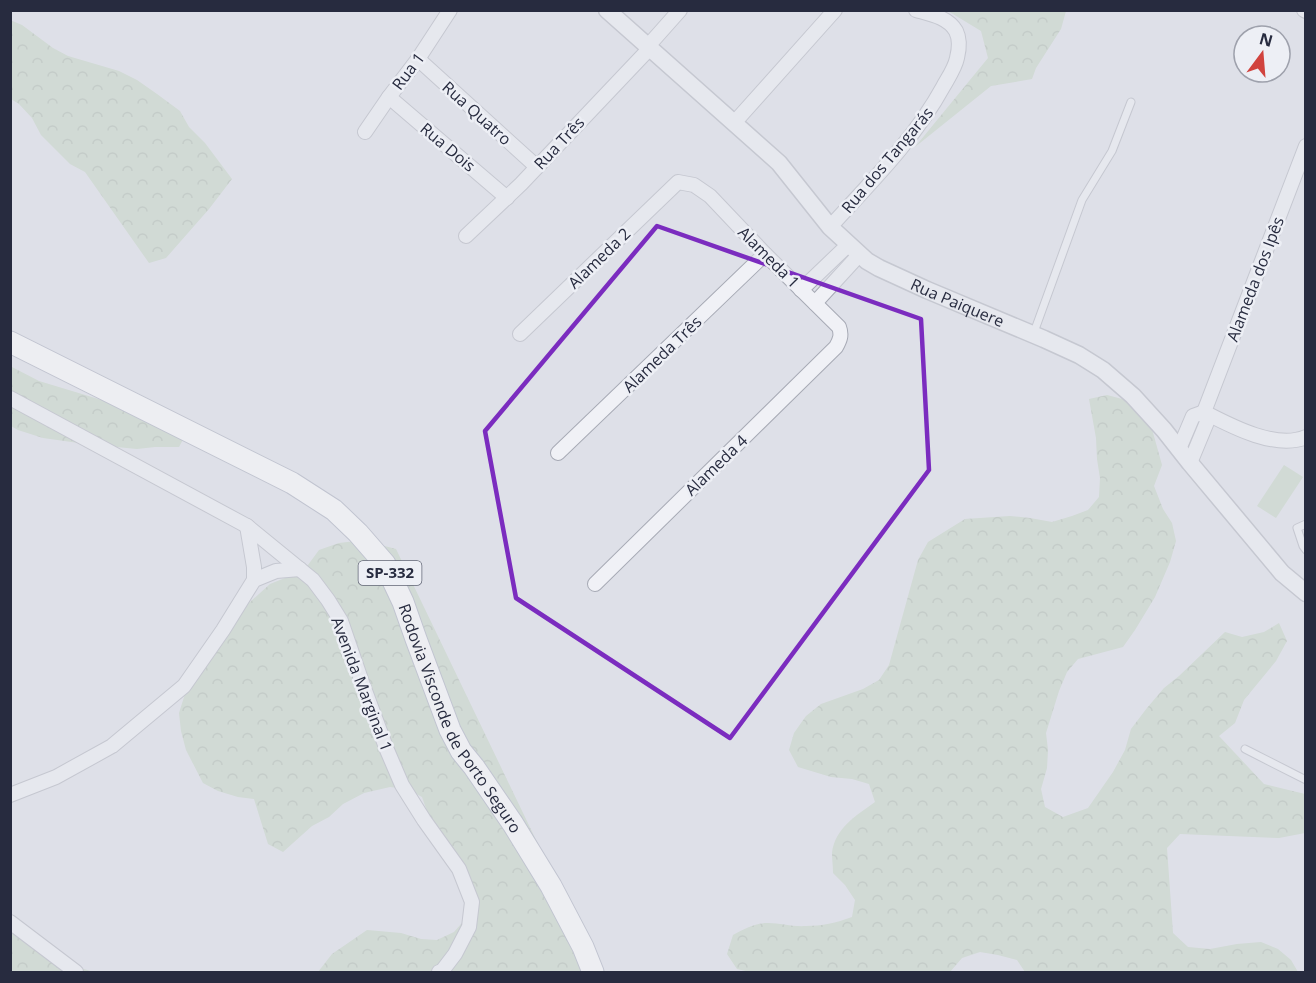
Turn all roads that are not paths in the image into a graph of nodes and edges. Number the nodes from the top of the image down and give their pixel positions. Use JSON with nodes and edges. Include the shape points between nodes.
{"nodes":[{"id":1,"x":450,"y":10,"type":"edge"},
{"id":2,"x":607,"y":10,"type":"edge"},
{"id":3,"x":680,"y":10,"type":"edge"},
{"id":4,"x":835,"y":10,"type":"edge"},
{"id":5,"x":916,"y":10,"type":"edge"},
{"id":6,"x":649,"y":47,"type":"junction"},
{"id":7,"x":418,"y":59,"type":"junction"},
{"id":8,"x":389,"y":97,"type":"junction"},
{"id":9,"x":1131,"y":102,"type":"dead end"},
{"id":10,"x":734,"y":123,"type":"junction"},
{"id":11,"x":365,"y":132,"type":"dead end"},
{"id":12,"x":1305,"y":146,"type":"edge"},
{"id":13,"x":537,"y":167,"type":"junction"},
{"id":14,"x":1301,"y":170,"type":"edge"},
{"id":15,"x":678,"y":182,"type":"joint"},
{"id":16,"x":507,"y":198,"type":"junction"},
{"id":17,"x":830,"y":227,"type":"junction"},
{"id":18,"x":466,"y":236,"type":"dead end"},
{"id":19,"x":854,"y":250,"type":"junction"},
{"id":20,"x":765,"y":254,"type":"junction"},
{"id":21,"x":801,"y":290,"type":"junction"},
{"id":22,"x":815,"y":303,"type":"junction"},
{"id":23,"x":520,"y":334,"type":"dead end"},
{"id":24,"x":1033,"y":335,"type":"junction"},
{"id":25,"x":10,"y":342,"type":"edge"},
{"id":26,"x":836,"y":347,"type":"joint"},
{"id":27,"x":10,"y":398,"type":"edge"},
{"id":28,"x":1204,"y":412,"type":"junction"},
{"id":29,"x":1305,"y":437,"type":"edge"},
{"id":30,"x":1179,"y":449,"type":"junction"},
{"id":31,"x":558,"y":453,"type":"dead end"},
{"id":32,"x":1190,"y":463,"type":"junction"},
{"id":33,"x":1305,"y":524,"type":"edge"},
{"id":34,"x":247,"y":526,"type":"junction"},
{"id":35,"x":1305,"y":550,"type":"edge"},
{"id":36,"x":300,"y":569,"type":"junction"},
{"id":37,"x":254,"y":580,"type":"junction"},
{"id":38,"x":595,"y":584,"type":"dead end"},
{"id":39,"x":1305,"y":593,"type":"edge"},
{"id":40,"x":1245,"y":748,"type":"dead end"},
{"id":41,"x":1305,"y":780,"type":"edge"},
{"id":42,"x":10,"y":795,"type":"edge"},
{"id":43,"x":10,"y":922,"type":"edge"},
{"id":44,"x":76,"y":972,"type":"edge"},
{"id":45,"x":439,"y":972,"type":"edge"},
{"id":46,"x":594,"y":972,"type":"edge"}],
"edges":[{"from":1,"to":7,"type":"street","name":"Rua 1"},
{"from":2,"to":6,"type":"street","name":"Rua Paiquere"},
{"from":3,"to":6,"type":"street","name":"Rua Três"},
{"from":4,"to":10,"type":"street"},
{"from":5,"to":17,"type":"street","name":"Rua dos Tangarás","via":[[951,24],[957,33],[957,61],[927,114]]},
{"from":6,"to":10,"type":"street","name":"Rua Paiquere"},
{"from":6,"to":13,"type":"street","name":"Rua Três"},
{"from":7,"to":8,"type":"street","name":"Rua 1"},
{"from":7,"to":13,"type":"street","name":"Rua Quatro"},
{"from":8,"to":11,"type":"street","name":"Rua 1"},
{"from":8,"to":16,"type":"street","name":"Rua Dois"},
{"from":9,"to":24,"type":"lane","via":[[1112,151],[1082,200]]},
{"from":10,"to":17,"type":"street","name":"Rua Paiquere","via":[[779,163]]},
{"from":12,"to":14,"type":"street","name":"Alameda dos Ipês"},
{"from":13,"to":16,"type":"street","name":"Rua Três"},
{"from":14,"to":28,"type":"street","name":"Alameda dos Ipês"},
{"from":15,"to":20,"type":"street","name":"Alameda 1","via":[[694,185],[710,196]]},
{"from":15,"to":23,"type":"street","name":"Alameda 2"},
{"from":16,"to":18,"type":"street","name":"Rua Três"},
{"from":17,"to":19,"type":"street","name":"Rua Paiquere"},
{"from":19,"to":21,"type":"street"},
{"from":19,"to":22,"type":"street"},
{"from":19,"to":24,"type":"street","name":"Rua Paiquere","via":[[879,268]]},
{"from":20,"to":21,"type":"street","name":"Alameda 1"},
{"from":20,"to":31,"type":"street","name":"Alameda Três"},
{"from":21,"to":22,"type":"street","name":"Alameda 1"},
{"from":22,"to":26,"type":"street","name":"Alameda 1","via":[[839,327],[840,341]]},
{"from":24,"to":30,"type":"street","name":"Rua Paiquere","via":[[1103,370],[1133,396]]},
{"from":25,"to":46,"type":"main road","name":"Rodovia Visconde de Porto Seguro","number":"SP-332","via":[[292,483],[334,510],[358,533],[386,564],[404,602],[461,751],[513,824]]},
{"from":26,"to":38,"type":"street","name":"Alameda 4"},
{"from":27,"to":34,"type":"street","name":"Avenida Marginal 1"},
{"from":28,"to":29,"type":"street","via":[[1244,431],[1279,441]]},
{"from":28,"to":30,"type":"street","via":[[1193,416]]},
{"from":28,"to":32,"type":"street","via":[[1206,422]]},
{"from":30,"to":32,"type":"street","name":"Rua Paiquere"},
{"from":32,"to":39,"type":"street","name":"Rua Paiquere","via":[[1282,573]]},
{"from":33,"to":35,"type":"lane","via":[[1297,528]]},
{"from":34,"to":36,"type":"street","name":"Avenida Marginal 1"},
{"from":34,"to":37,"type":"street"},
{"from":36,"to":37,"type":"street","via":[[276,571]]},
{"from":36,"to":45,"type":"street","name":"Avenida Marginal 1","via":[[313,580],[341,621],[402,785],[459,869],[472,902],[469,927],[455,954]]},
{"from":37,"to":42,"type":"street","via":[[184,686],[112,746],[56,777]]},
{"from":40,"to":41,"type":"lane"},
{"from":43,"to":44,"type":"street"}]}
